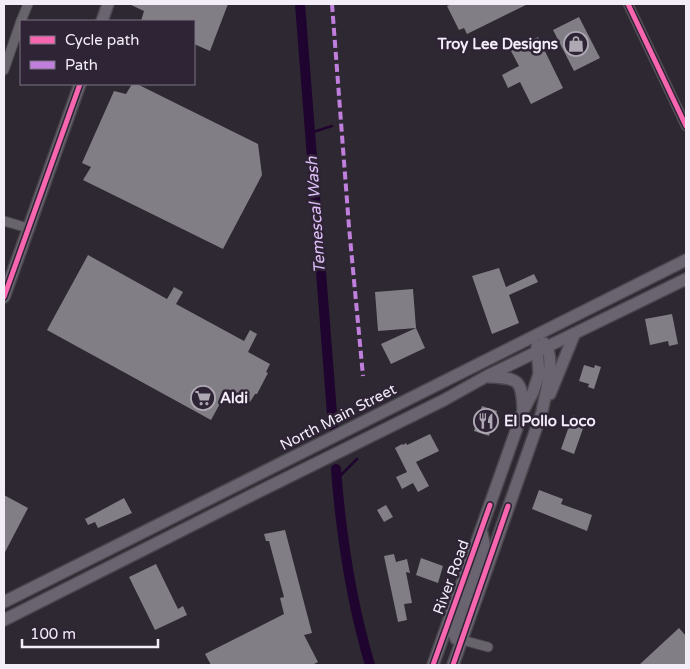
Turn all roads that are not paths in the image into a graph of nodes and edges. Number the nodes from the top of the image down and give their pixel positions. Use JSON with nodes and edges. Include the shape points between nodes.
{"nodes":[{"id":1,"x":28,"y":4,"type":"edge"},
{"id":2,"x":108,"y":4,"type":"edge"},
{"id":3,"x":628,"y":4,"type":"edge"},
{"id":4,"x":21,"y":20,"type":"edge"},
{"id":5,"x":102,"y":20,"type":"edge"},
{"id":6,"x":20,"y":24,"type":"edge"},
{"id":7,"x":4,"y":70,"type":"edge"},
{"id":8,"x":80,"y":85,"type":"edge"},
{"id":9,"x":686,"y":126,"type":"edge"},
{"id":10,"x":4,"y":221,"type":"edge"},
{"id":11,"x":28,"y":228,"type":"junction"},
{"id":12,"x":686,"y":260,"type":"edge"},
{"id":13,"x":686,"y":279,"type":"edge"},
{"id":14,"x":4,"y":297,"type":"edge"},
{"id":15,"x":536,"y":334,"type":"junction"},
{"id":16,"x":574,"y":335,"type":"junction"},
{"id":17,"x":548,"y":348,"type":"junction"},
{"id":18,"x":537,"y":353,"type":"junction"},
{"id":19,"x":487,"y":376,"type":"junction"},
{"id":20,"x":523,"y":412,"type":"junction"},
{"id":21,"x":542,"y":412,"type":"junction"},
{"id":22,"x":482,"y":529,"type":"junction"},
{"id":23,"x":4,"y":602,"type":"edge"},
{"id":24,"x":4,"y":620,"type":"edge"},
{"id":25,"x":462,"y":640,"type":"junction"},
{"id":26,"x":488,"y":647,"type":"dead end"},
{"id":27,"x":435,"y":662,"type":"edge"},
{"id":28,"x":453,"y":665,"type":"edge"}],
"edges":[{"from":1,"to":4,"type":"street"},
{"from":2,"to":5,"type":"main road"},
{"from":3,"to":9,"type":"street"},
{"from":6,"to":7,"type":"street"},
{"from":8,"to":11,"type":"main road"},
{"from":10,"to":11,"type":"street"},
{"from":11,"to":14,"type":"main road"},
{"from":12,"to":15,"type":"main road","name":"North Main Street"},
{"from":13,"to":16,"type":"main road","name":"North Main Street"},
{"from":15,"to":17,"type":"main road"},
{"from":15,"to":18,"type":"main road","name":"River Road"},
{"from":15,"to":23,"type":"main road","name":"North Main Street"},
{"from":16,"to":17,"type":"main road","name":"North Main Street"},
{"from":16,"to":21,"type":"main road"},
{"from":17,"to":18,"type":"main road","name":"North Main Street"},
{"from":17,"to":21,"type":"main road","name":"River Road","via":[[550,369]]},
{"from":18,"to":19,"type":"main road","name":"North Main Street"},
{"from":18,"to":20,"type":"main road","name":"River Road","via":[[538,374]]},
{"from":19,"to":20,"type":"main road","via":[[510,377],[518,383],[522,391]]},
{"from":19,"to":24,"type":"main road","name":"North Main Street"},
{"from":20,"to":22,"type":"main road","name":"River Road"},
{"from":21,"to":25,"type":"main road","name":"River Road"},
{"from":22,"to":25,"type":"main road","via":[[483,550],[454,634],[456,639]]},
{"from":22,"to":27,"type":"main road","name":"River Road"},
{"from":25,"to":26,"type":"street"},
{"from":25,"to":28,"type":"main road","name":"River Road"}]}
